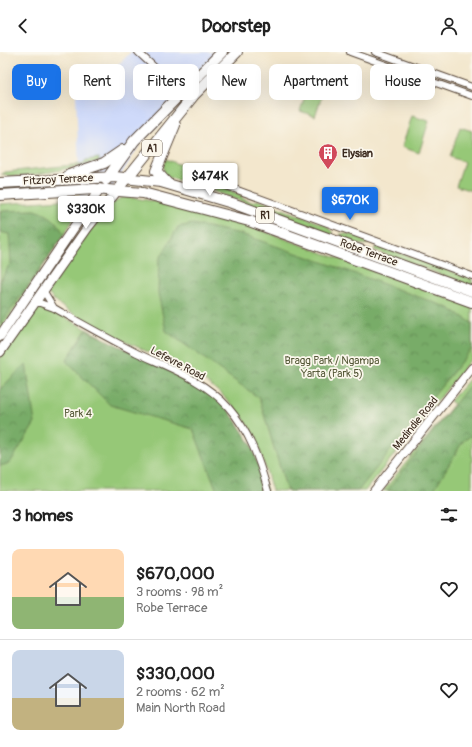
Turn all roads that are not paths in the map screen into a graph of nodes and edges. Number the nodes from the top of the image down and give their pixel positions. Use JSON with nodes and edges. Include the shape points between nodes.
{"nodes":[{"id":1,"x":138,"y":52,"type":"edge"},
{"id":2,"x":222,"y":52,"type":"edge"},
{"id":3,"x":237,"y":52,"type":"edge"},
{"id":4,"x":350,"y":52,"type":"edge"},
{"id":5,"x":375,"y":52,"type":"edge"},
{"id":6,"x":151,"y":64,"type":"edge"},
{"id":7,"x":199,"y":74,"type":"edge"},
{"id":8,"x":472,"y":87,"type":"edge"},
{"id":9,"x":472,"y":96,"type":"edge"},
{"id":10,"x":173,"y":100,"type":"edge"},
{"id":11,"x":186,"y":104,"type":"junction"},
{"id":12,"x":134,"y":142,"type":"junction"},
{"id":13,"x":108,"y":177,"type":"junction"},
{"id":14,"x":128,"y":177,"type":"junction"},
{"id":15,"x":54,"y":180,"type":"junction"},
{"id":16,"x":0,"y":183,"type":"edge"},
{"id":17,"x":168,"y":183,"type":"junction"},
{"id":18,"x":100,"y":189,"type":"junction"},
{"id":19,"x":118,"y":190,"type":"junction"},
{"id":20,"x":196,"y":192,"type":"junction"},
{"id":21,"x":0,"y":195,"type":"edge"},
{"id":22,"x":340,"y":227,"type":"junction"},
{"id":23,"x":335,"y":240,"type":"junction"},
{"id":24,"x":373,"y":240,"type":"junction"},
{"id":25,"x":314,"y":244,"type":"junction"},
{"id":26,"x":369,"y":253,"type":"junction"},
{"id":27,"x":472,"y":276,"type":"edge"},
{"id":28,"x":448,"y":283,"type":"junction"},
{"id":29,"x":429,"y":287,"type":"junction"},
{"id":30,"x":43,"y":290,"type":"junction"},
{"id":31,"x":472,"y":291,"type":"edge"},
{"id":32,"x":472,"y":296,"type":"edge"},
{"id":33,"x":472,"y":302,"type":"edge"},
{"id":34,"x":34,"y":303,"type":"junction"},
{"id":35,"x":54,"y":308,"type":"junction"},
{"id":36,"x":0,"y":336,"type":"edge"},
{"id":37,"x":0,"y":352,"type":"edge"},
{"id":38,"x":472,"y":368,"type":"edge"},
{"id":39,"x":268,"y":491,"type":"edge"},
{"id":40,"x":374,"y":491,"type":"edge"}],
"edges":[{"from":1,"to":6,"type":"street"},
{"from":2,"to":7,"type":"highway","number":"A1"},
{"from":3,"to":11,"type":"highway","number":"A1"},
{"from":4,"to":9,"type":"street"},
{"from":5,"to":8,"type":"street"},
{"from":10,"to":12,"type":"highway","number":"A1"},
{"from":11,"to":14,"type":"highway","number":"A1"},
{"from":11,"to":17,"type":"highway","via":[[157,166],[156,171]]},
{"from":12,"to":13,"type":"highway","number":"A1"},
{"from":12,"to":15,"type":"highway","via":[[104,163]]},
{"from":13,"to":14,"type":"highway","name":"Robe Terrace","number":"R1"},
{"from":13,"to":15,"type":"highway","name":"Fitzroy Terrace","number":"R1"},
{"from":13,"to":18,"type":"highway"},
{"from":14,"to":17,"type":"highway","name":"Robe Terrace","number":"R1"},
{"from":14,"to":19,"type":"main road","number":"A1"},
{"from":15,"to":16,"type":"highway","name":"Fitzroy Terrace","number":"R1"},
{"from":17,"to":20,"type":"highway","name":"Robe Terrace","number":"R1"},
{"from":18,"to":19,"type":"highway","name":"Fitzroy Terrace","number":"R1"},
{"from":18,"to":21,"type":"highway","name":"Fitzroy Terrace","number":"R1"},
{"from":18,"to":36,"type":"main road"},
{"from":19,"to":25,"type":"highway","name":"Robe Terrace","number":"R1","via":[[185,203],[249,221]]},
{"from":19,"to":30,"type":"main road"},
{"from":20,"to":22,"type":"street","name":"Robe Terrace","via":[[221,184]]},
{"from":20,"to":23,"type":"highway","name":"Robe Terrace","number":"R1"},
{"from":22,"to":23,"type":"street"},
{"from":22,"to":24,"type":"street","name":"Robe Terrace"},
{"from":23,"to":25,"type":"highway","via":[[326,244]]},
{"from":23,"to":26,"type":"highway","name":"Robe Terrace","number":"R1"},
{"from":24,"to":26,"type":"street"},
{"from":24,"to":27,"type":"street","name":"Robe Terrace"},
{"from":25,"to":29,"type":"highway","name":"Robe Terrace","number":"R1"},
{"from":26,"to":28,"type":"highway","name":"Robe Terrace","number":"R1"},
{"from":26,"to":29,"type":"highway","via":[[369,259],[406,273]]},
{"from":28,"to":31,"type":"highway","name":"Robe Terrace","number":"R1"},
{"from":28,"to":32,"type":"highway"},
{"from":29,"to":33,"type":"highway","name":"Robe Terrace","number":"R1"},
{"from":30,"to":34,"type":"main road"},
{"from":30,"to":35,"type":"street"},
{"from":34,"to":35,"type":"street","name":"Lefevre Road"},
{"from":34,"to":37,"type":"main road"},
{"from":35,"to":39,"type":"street","name":"Lefevre Road","via":[[192,379],[216,396],[235,417],[252,444]]},
{"from":38,"to":40,"type":"street","name":"Medindie Road"}]}
